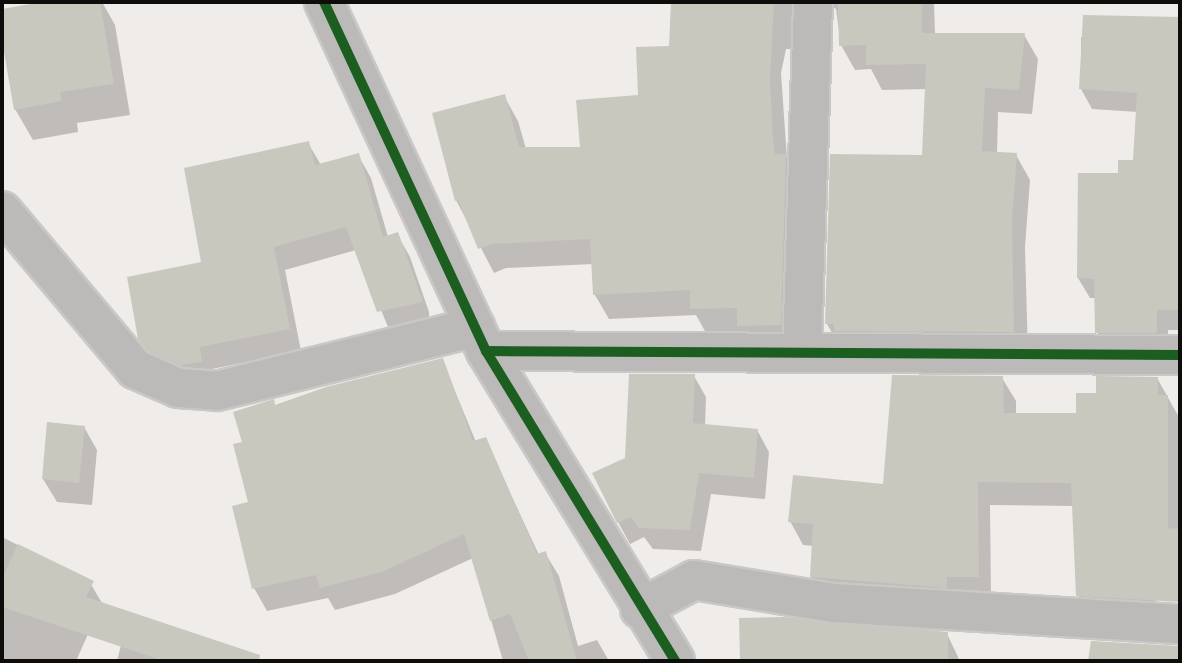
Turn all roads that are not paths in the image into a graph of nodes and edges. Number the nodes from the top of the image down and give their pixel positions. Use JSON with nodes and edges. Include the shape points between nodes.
{"nodes":[{"id":1,"x":324,"y":2,"type":"edge"},
{"id":2,"x":813,"y":2,"type":"edge"},
{"id":3,"x":2,"y":211,"type":"edge"},
{"id":4,"x":480,"y":339,"type":"junction"},
{"id":5,"x":802,"y":353,"type":"junction"},
{"id":6,"x":1180,"y":355,"type":"edge"},
{"id":7,"x":640,"y":608,"type":"junction"},
{"id":8,"x":1180,"y":624,"type":"edge"},
{"id":9,"x":675,"y":661,"type":"edge"}],
"edges":[{"from":1,"to":4,"type":"street"},
{"from":2,"to":5,"type":"street"},
{"from":3,"to":4,"type":"street","via":[[135,369],[178,388],[217,391]]},
{"from":4,"to":5,"type":"street"},
{"from":4,"to":7,"type":"street"},
{"from":5,"to":6,"type":"street"},
{"from":7,"to":8,"type":"street","via":[[694,580],[833,603]]},
{"from":7,"to":9,"type":"street"}]}
